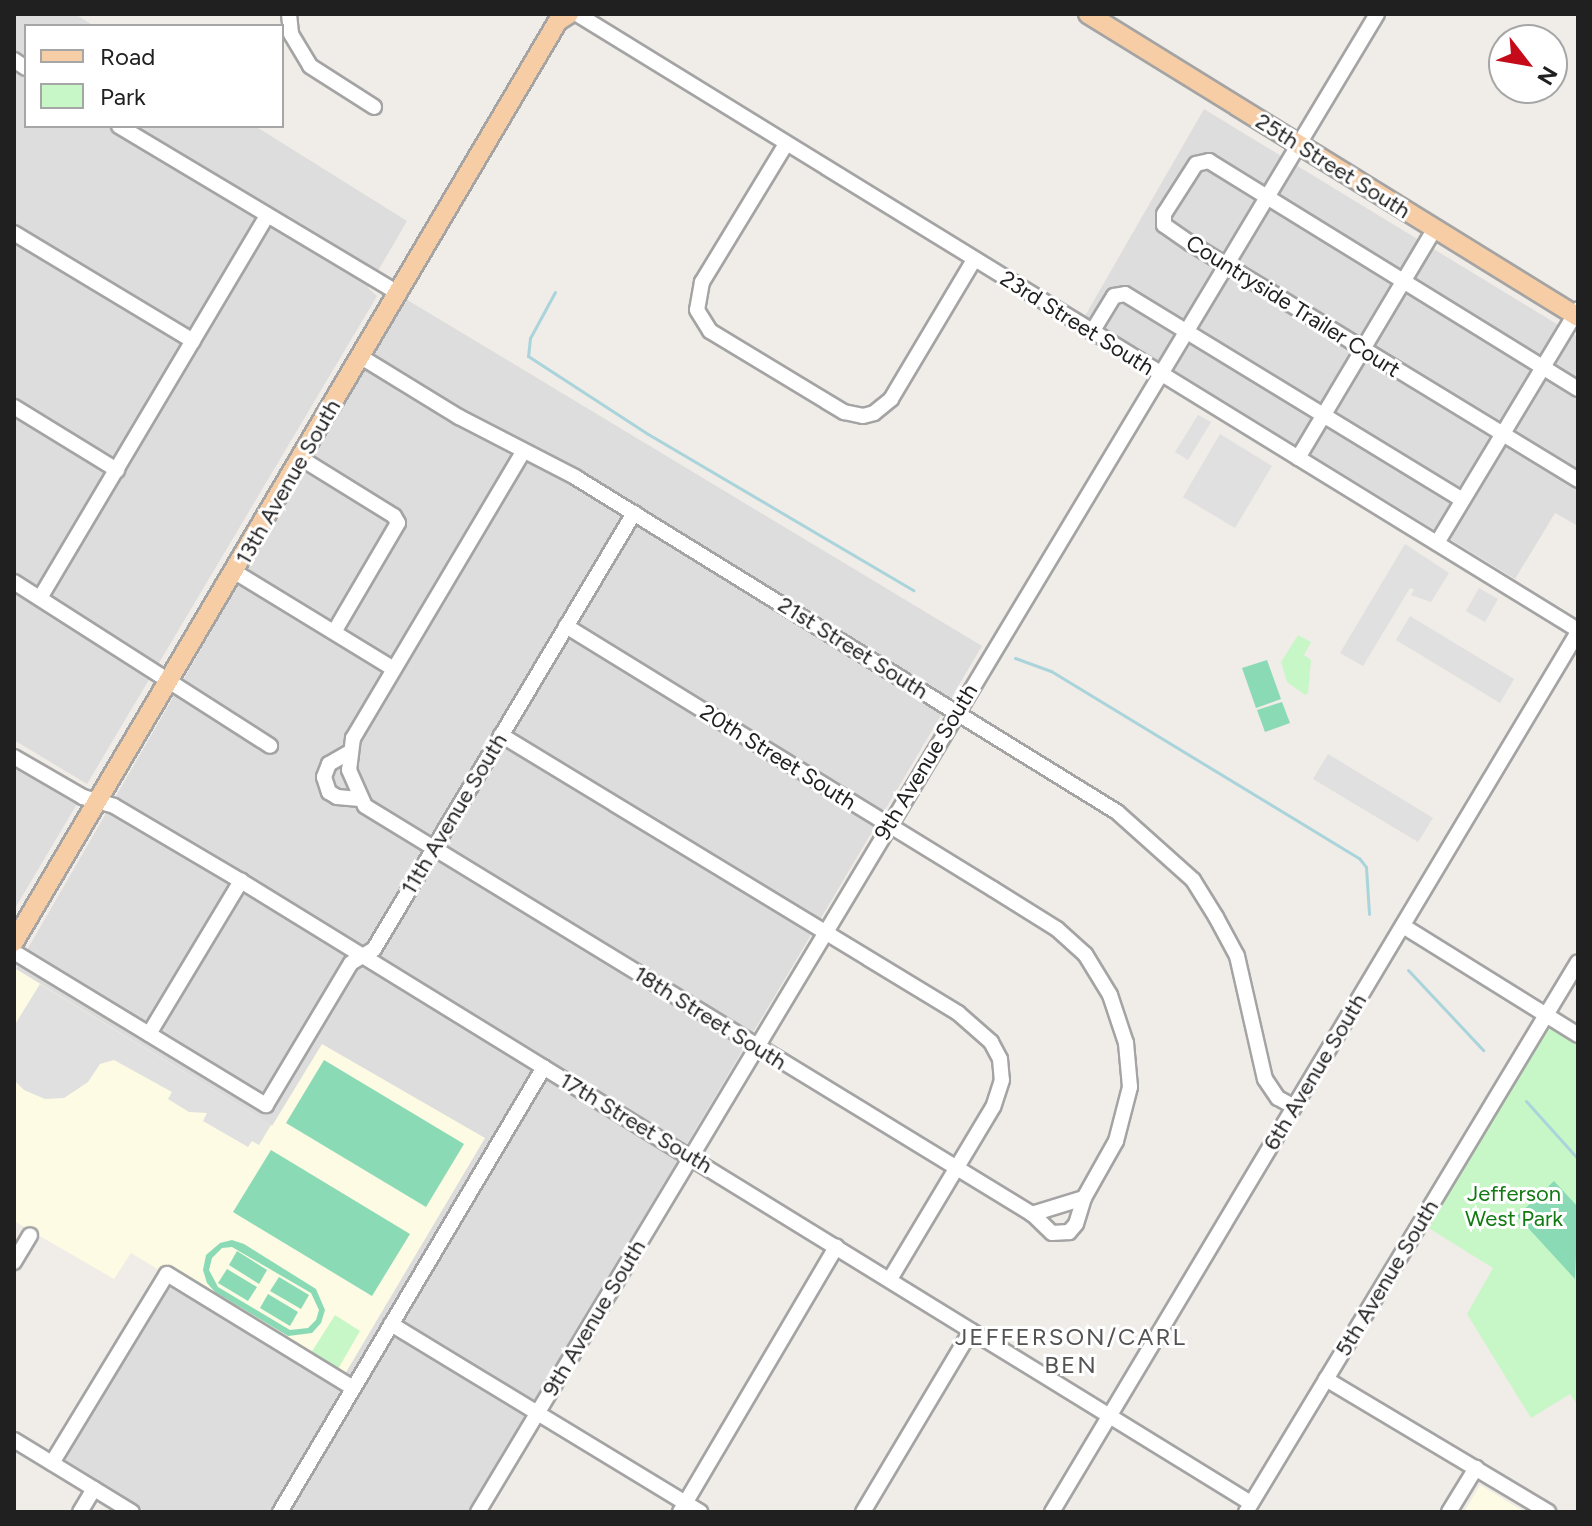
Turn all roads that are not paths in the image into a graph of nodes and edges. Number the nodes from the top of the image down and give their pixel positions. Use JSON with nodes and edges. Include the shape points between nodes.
{"nodes":[{"id":1,"x":289,"y":14,"type":"edge"},
{"id":2,"x":577,"y":14,"type":"edge"},
{"id":3,"x":1088,"y":14,"type":"edge"},
{"id":4,"x":1377,"y":14,"type":"edge"},
{"id":5,"x":562,"y":16,"type":"edge"},
{"id":6,"x":374,"y":107,"type":"dead end"},
{"id":7,"x":122,"y":128,"type":"edge"},
{"id":8,"x":1297,"y":144,"type":"junction"},
{"id":9,"x":782,"y":149,"type":"junction"},
{"id":10,"x":1265,"y":197,"type":"junction"},
{"id":11,"x":267,"y":216,"type":"junction"},
{"id":12,"x":1434,"y":230,"type":"junction"},
{"id":13,"x":14,"y":233,"type":"edge"},
{"id":14,"x":974,"y":260,"type":"junction"},
{"id":15,"x":1225,"y":264,"type":"junction"},
{"id":16,"x":1404,"y":281,"type":"junction"},
{"id":17,"x":398,"y":293,"type":"junction"},
{"id":18,"x":1577,"y":314,"type":"edge"},
{"id":19,"x":1186,"y":331,"type":"junction"},
{"id":20,"x":1092,"y":332,"type":"junction"},
{"id":21,"x":193,"y":341,"type":"junction"},
{"id":22,"x":1363,"y":349,"type":"junction"},
{"id":23,"x":361,"y":357,"type":"junction"},
{"id":24,"x":1543,"y":367,"type":"junction"},
{"id":25,"x":1160,"y":374,"type":"junction"},
{"id":26,"x":1578,"y":389,"type":"edge"},
{"id":27,"x":14,"y":407,"type":"edge"},
{"id":28,"x":1324,"y":415,"type":"junction"},
{"id":29,"x":1502,"y":434,"type":"junction"},
{"id":30,"x":523,"y":452,"type":"junction"},
{"id":31,"x":1298,"y":458,"type":"junction"},
{"id":32,"x":302,"y":459,"type":"junction"},
{"id":33,"x":117,"y":470,"type":"junction"},
{"id":34,"x":1578,"y":480,"type":"edge"},
{"id":35,"x":1462,"y":500,"type":"junction"},
{"id":36,"x":634,"y":513,"type":"junction"},
{"id":37,"x":1437,"y":543,"type":"junction"},
{"id":38,"x":235,"y":572,"type":"junction"},
{"id":39,"x":14,"y":582,"type":"edge"},
{"id":40,"x":40,"y":598,"type":"junction"},
{"id":41,"x":566,"y":626,"type":"junction"},
{"id":42,"x":1578,"y":631,"type":"edge"},
{"id":43,"x":334,"y":632,"type":"junction"},
{"id":44,"x":394,"y":669,"type":"junction"},
{"id":45,"x":170,"y":679,"type":"junction"},
{"id":46,"x":957,"y":712,"type":"junction"},
{"id":47,"x":501,"y":735,"type":"junction"},
{"id":48,"x":270,"y":746,"type":"dead end"},
{"id":49,"x":348,"y":753,"type":"junction"},
{"id":50,"x":14,"y":757,"type":"edge"},
{"id":51,"x":360,"y":799,"type":"junction"},
{"id":52,"x":98,"y":801,"type":"junction"},
{"id":53,"x":889,"y":825,"type":"junction"},
{"id":54,"x":434,"y":849,"type":"junction"},
{"id":55,"x":241,"y":881,"type":"junction"},
{"id":56,"x":1403,"y":926,"type":"junction"},
{"id":57,"x":825,"y":933,"type":"junction"},
{"id":58,"x":14,"y":942,"type":"edge"},
{"id":59,"x":14,"y":952,"type":"edge"},
{"id":60,"x":362,"y":956,"type":"junction"},
{"id":61,"x":1578,"y":962,"type":"edge"},
{"id":62,"x":1547,"y":1014,"type":"junction"},
{"id":63,"x":149,"y":1034,"type":"junction"},
{"id":64,"x":1578,"y":1035,"type":"edge"},
{"id":65,"x":756,"y":1047,"type":"junction"},
{"id":66,"x":544,"y":1067,"type":"junction"},
{"id":67,"x":1294,"y":1107,"type":"junction"},
{"id":68,"x":692,"y":1156,"type":"junction"},
{"id":69,"x":956,"y":1170,"type":"junction"},
{"id":70,"x":1084,"y":1198,"type":"junction"},
{"id":71,"x":1032,"y":1214,"type":"junction"},
{"id":72,"x":30,"y":1235,"type":"dead end"},
{"id":73,"x":836,"y":1247,"type":"junction"},
{"id":74,"x":14,"y":1262,"type":"edge"},
{"id":75,"x":890,"y":1279,"type":"junction"},
{"id":76,"x":391,"y":1324,"type":"junction"},
{"id":77,"x":971,"y":1331,"type":"junction"},
{"id":78,"x":1326,"y":1379,"type":"junction"},
{"id":79,"x":353,"y":1388,"type":"junction"},
{"id":80,"x":538,"y":1412,"type":"junction"},
{"id":81,"x":1109,"y":1415,"type":"junction"},
{"id":82,"x":14,"y":1440,"type":"edge"},
{"id":83,"x":52,"y":1463,"type":"junction"},
{"id":84,"x":1476,"y":1468,"type":"junction"},
{"id":85,"x":94,"y":1489,"type":"junction"},
{"id":86,"x":683,"y":1508,"type":"edge"},
{"id":87,"x":1248,"y":1508,"type":"edge"},
{"id":88,"x":80,"y":1512,"type":"edge"},
{"id":89,"x":132,"y":1512,"type":"edge"},
{"id":90,"x":280,"y":1512,"type":"edge"},
{"id":91,"x":478,"y":1512,"type":"edge"},
{"id":92,"x":700,"y":1512,"type":"edge"},
{"id":93,"x":863,"y":1512,"type":"edge"},
{"id":94,"x":1052,"y":1512,"type":"edge"},
{"id":95,"x":1449,"y":1512,"type":"edge"},
{"id":96,"x":1548,"y":1512,"type":"edge"}],
"edges":[{"from":1,"to":6,"type":"street","via":[[299,52],[310,66]]},
{"from":2,"to":9,"type":"street","name":"23rd Street South"},
{"from":3,"to":8,"type":"main road","name":"25th Street South"},
{"from":4,"to":8,"type":"street","name":"9th Avenue South"},
{"from":5,"to":17,"type":"main road","name":"13th Avenue South"},
{"from":7,"to":11,"type":"street"},
{"from":8,"to":10,"type":"street","name":"9th Avenue South"},
{"from":8,"to":12,"type":"main road","name":"25th Street South"},
{"from":9,"to":14,"type":"street","name":"23rd Street South"},
{"from":9,"to":14,"type":"street","via":[[702,282],[696,302],[699,317],[710,331],[844,412],[874,413],[891,399]]},
{"from":10,"to":15,"type":"street","name":"9th Avenue South"},
{"from":10,"to":15,"type":"street","name":"Countryside Trailer Court","via":[[1209,161],[1200,161],[1164,214],[1164,225]]},
{"from":10,"to":16,"type":"street","name":"Countryside Trailer Court"},
{"from":11,"to":17,"type":"street"},
{"from":11,"to":21,"type":"street"},
{"from":12,"to":16,"type":"street"},
{"from":12,"to":18,"type":"main road","name":"25th Street South"},
{"from":13,"to":21,"type":"street"},
{"from":14,"to":20,"type":"street","name":"23rd Street South"},
{"from":15,"to":19,"type":"street","name":"9th Avenue South"},
{"from":15,"to":22,"type":"street","name":"Countryside Trailer Court"},
{"from":16,"to":22,"type":"street"},
{"from":16,"to":24,"type":"street","name":"Countryside Trailer Court"},
{"from":17,"to":23,"type":"main road","name":"13th Avenue South"},
{"from":18,"to":24,"type":"street"},
{"from":19,"to":20,"type":"street","via":[[1125,294],[1114,296]]},
{"from":19,"to":25,"type":"street","name":"9th Avenue South"},
{"from":19,"to":28,"type":"street"},
{"from":20,"to":25,"type":"street","name":"23rd Street South"},
{"from":21,"to":33,"type":"street"},
{"from":22,"to":28,"type":"street"},
{"from":22,"to":29,"type":"street","name":"Countryside Trailer Court"},
{"from":23,"to":30,"type":"street","name":"21st Street South"},
{"from":23,"to":32,"type":"main road","name":"13th Avenue South"},
{"from":24,"to":26,"type":"street","name":"Countryside Trailer Court"},
{"from":24,"to":29,"type":"street"},
{"from":25,"to":31,"type":"street","name":"23rd Street South"},
{"from":25,"to":46,"type":"street","name":"9th Avenue South"},
{"from":27,"to":33,"type":"street"},
{"from":28,"to":31,"type":"street"},
{"from":28,"to":35,"type":"street"},
{"from":29,"to":34,"type":"street","name":"Countryside Trailer Court"},
{"from":29,"to":35,"type":"street"},
{"from":30,"to":36,"type":"street","name":"21st Street South"},
{"from":30,"to":44,"type":"street"},
{"from":31,"to":37,"type":"street","name":"23rd Street South"},
{"from":32,"to":38,"type":"main road","name":"13th Avenue South"},
{"from":32,"to":43,"type":"street","via":[[398,523]]},
{"from":33,"to":40,"type":"street"},
{"from":35,"to":37,"type":"street"},
{"from":36,"to":41,"type":"street","name":"11th Avenue South"},
{"from":36,"to":46,"type":"street","name":"21st Street South"},
{"from":37,"to":42,"type":"street","name":"23rd Street South"},
{"from":38,"to":43,"type":"street"},
{"from":38,"to":45,"type":"main road","name":"13th Avenue South"},
{"from":39,"to":40,"type":"street"},
{"from":40,"to":45,"type":"street"},
{"from":41,"to":47,"type":"street","name":"11th Avenue South"},
{"from":41,"to":53,"type":"street","name":"20th Street South"},
{"from":42,"to":56,"type":"street","name":"6th Avenue South"},
{"from":43,"to":44,"type":"street"},
{"from":44,"to":49,"type":"street"},
{"from":45,"to":48,"type":"street"},
{"from":45,"to":52,"type":"main road","name":"13th Avenue South"},
{"from":46,"to":53,"type":"street","name":"9th Avenue South"},
{"from":46,"to":67,"type":"street","name":"21st Street South","via":[[1117,812],[1193,880],[1237,956],[1265,1079],[1278,1098]]},
{"from":47,"to":54,"type":"street","name":"11th Avenue South"},
{"from":47,"to":57,"type":"street"},
{"from":49,"to":51,"type":"street","name":"18th Street South"},
{"from":49,"to":51,"type":"street","via":[[329,764],[324,777],[337,797]]},
{"from":50,"to":52,"type":"street","name":"17th Street South"},
{"from":51,"to":54,"type":"street","name":"18th Street South"},
{"from":52,"to":55,"type":"street","name":"17th Street South"},
{"from":52,"to":58,"type":"main road","name":"13th Avenue South"},
{"from":53,"to":57,"type":"street","name":"9th Avenue South"},
{"from":53,"to":70,"type":"street","name":"20th Street South","via":[[1057,929],[1085,954],[1110,995],[1126,1043],[1130,1087],[1116,1141]]},
{"from":54,"to":60,"type":"street","name":"11th Avenue South","via":[[374,949]]},
{"from":54,"to":65,"type":"street","name":"18th Street South"},
{"from":55,"to":60,"type":"street","name":"17th Street South"},
{"from":55,"to":63,"type":"street"},
{"from":56,"to":62,"type":"street"},
{"from":56,"to":67,"type":"street","name":"6th Avenue South"},
{"from":57,"to":65,"type":"street","name":"9th Avenue South"},
{"from":57,"to":69,"type":"street","via":[[958,1013],[991,1042],[1002,1080],[993,1107]]},
{"from":59,"to":63,"type":"street"},
{"from":60,"to":63,"type":"street","name":"11th Avenue South","via":[[351,963],[266,1105]]},
{"from":60,"to":66,"type":"street","name":"17th Street South"},
{"from":61,"to":62,"type":"street","name":"5th Avenue South"},
{"from":62,"to":64,"type":"street"},
{"from":62,"to":78,"type":"street","name":"5th Avenue South"},
{"from":65,"to":68,"type":"street","name":"9th Avenue South"},
{"from":65,"to":69,"type":"street","name":"18th Street South"},
{"from":66,"to":68,"type":"street","name":"17th Street South"},
{"from":66,"to":76,"type":"street"},
{"from":67,"to":81,"type":"street","name":"6th Avenue South"},
{"from":68,"to":73,"type":"street","name":"17th Street South"},
{"from":68,"to":80,"type":"street","name":"9th Avenue South"},
{"from":69,"to":71,"type":"street","name":"18th Street South"},
{"from":69,"to":75,"type":"street"},
{"from":70,"to":71,"type":"street"},
{"from":70,"to":71,"type":"street","name":"18th Street South","via":[[1069,1232],[1052,1233]]},
{"from":72,"to":74,"type":"street"},
{"from":73,"to":75,"type":"street","name":"17th Street South"},
{"from":73,"to":86,"type":"street"},
{"from":75,"to":77,"type":"street","name":"17th Street South"},
{"from":76,"to":79,"type":"street"},
{"from":76,"to":80,"type":"street"},
{"from":77,"to":81,"type":"street","name":"17th Street South"},
{"from":77,"to":93,"type":"street"},
{"from":78,"to":84,"type":"street"},
{"from":78,"to":87,"type":"street","name":"5th Avenue South"},
{"from":79,"to":83,"type":"street","via":[[167,1274]]},
{"from":79,"to":90,"type":"street"},
{"from":80,"to":86,"type":"street"},
{"from":80,"to":91,"type":"street","name":"9th Avenue South"},
{"from":81,"to":87,"type":"street","name":"17th Street South"},
{"from":81,"to":94,"type":"street","name":"6th Avenue South"},
{"from":82,"to":83,"type":"street"},
{"from":83,"to":85,"type":"street"},
{"from":84,"to":95,"type":"street"},
{"from":84,"to":96,"type":"street"},
{"from":85,"to":88,"type":"street"},
{"from":85,"to":89,"type":"street"},
{"from":86,"to":92,"type":"street"}]}
